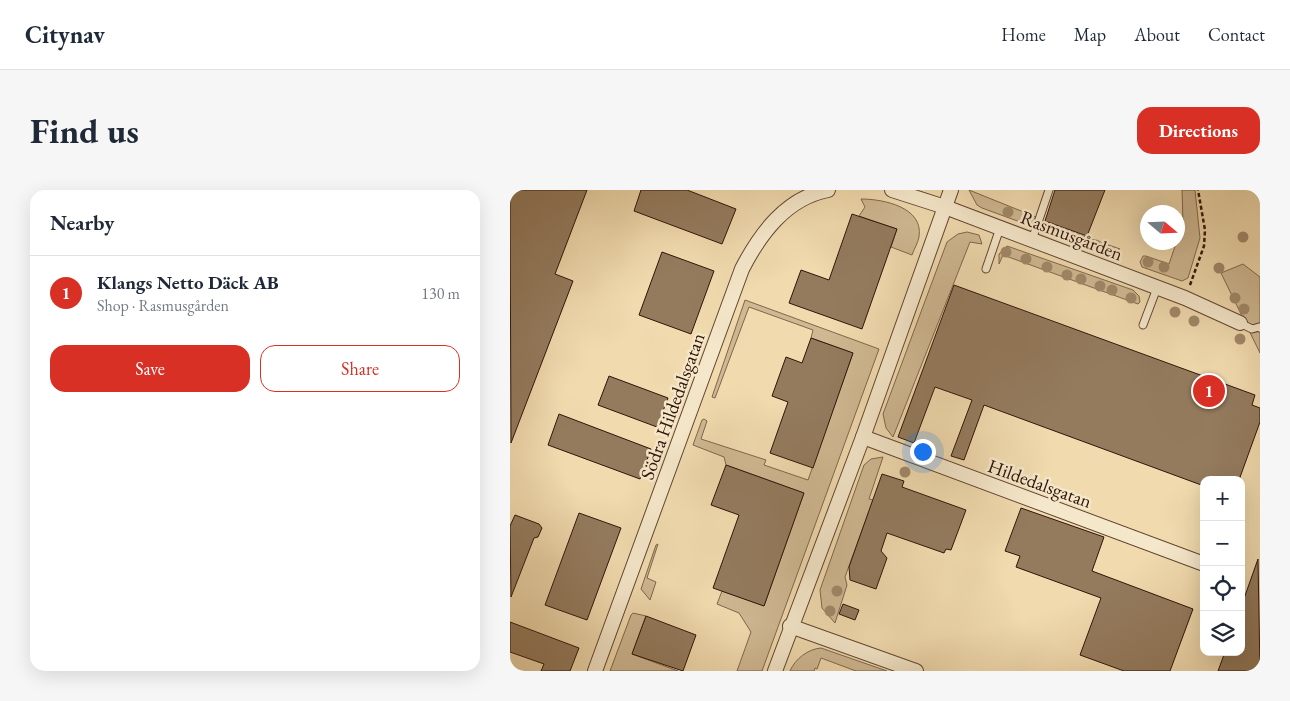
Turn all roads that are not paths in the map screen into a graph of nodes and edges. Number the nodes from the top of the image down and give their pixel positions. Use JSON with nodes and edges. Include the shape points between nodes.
{"nodes":[{"id":1,"x":828,"y":190,"type":"edge"},
{"id":2,"x":892,"y":190,"type":"edge"},
{"id":3,"x":951,"y":190,"type":"edge"},
{"id":4,"x":1049,"y":190,"type":"edge"},
{"id":5,"x":944,"y":206,"type":"junction"},
{"id":6,"x":1000,"y":228,"type":"junction"},
{"id":7,"x":1032,"y":240,"type":"junction"},
{"id":8,"x":986,"y":269,"type":"dead end"},
{"id":9,"x":1157,"y":288,"type":"junction"},
{"id":10,"x":1240,"y":323,"type":"joint"},
{"id":11,"x":1143,"y":326,"type":"dead end"},
{"id":12,"x":1260,"y":328,"type":"edge"},
{"id":13,"x":863,"y":437,"type":"junction"},
{"id":14,"x":1200,"y":563,"type":"edge"},
{"id":15,"x":790,"y":626,"type":"junction"},
{"id":16,"x":595,"y":671,"type":"edge"},
{"id":17,"x":774,"y":671,"type":"edge"},
{"id":18,"x":916,"y":671,"type":"edge"}],
"edges":[{"from":1,"to":16,"type":"street","name":"Södra Hildedalsgatan","via":[[791,205],[762,234],[742,269]]},
{"from":2,"to":5,"type":"street"},
{"from":3,"to":5,"type":"street"},
{"from":4,"to":7,"type":"lane"},
{"from":5,"to":6,"type":"street","name":"Rasmusgården"},
{"from":5,"to":13,"type":"street"},
{"from":6,"to":7,"type":"street","name":"Rasmusgården"},
{"from":6,"to":8,"type":"lane"},
{"from":7,"to":9,"type":"street","name":"Rasmusgården"},
{"from":9,"to":10,"type":"street","name":"Rasmusgården"},
{"from":9,"to":11,"type":"lane"},
{"from":10,"to":12,"type":"lane","via":[[1252,329]]},
{"from":13,"to":14,"type":"street","name":"Hildedalsgatan"},
{"from":13,"to":15,"type":"street"},
{"from":15,"to":17,"type":"street"},
{"from":15,"to":18,"type":"street"}]}
